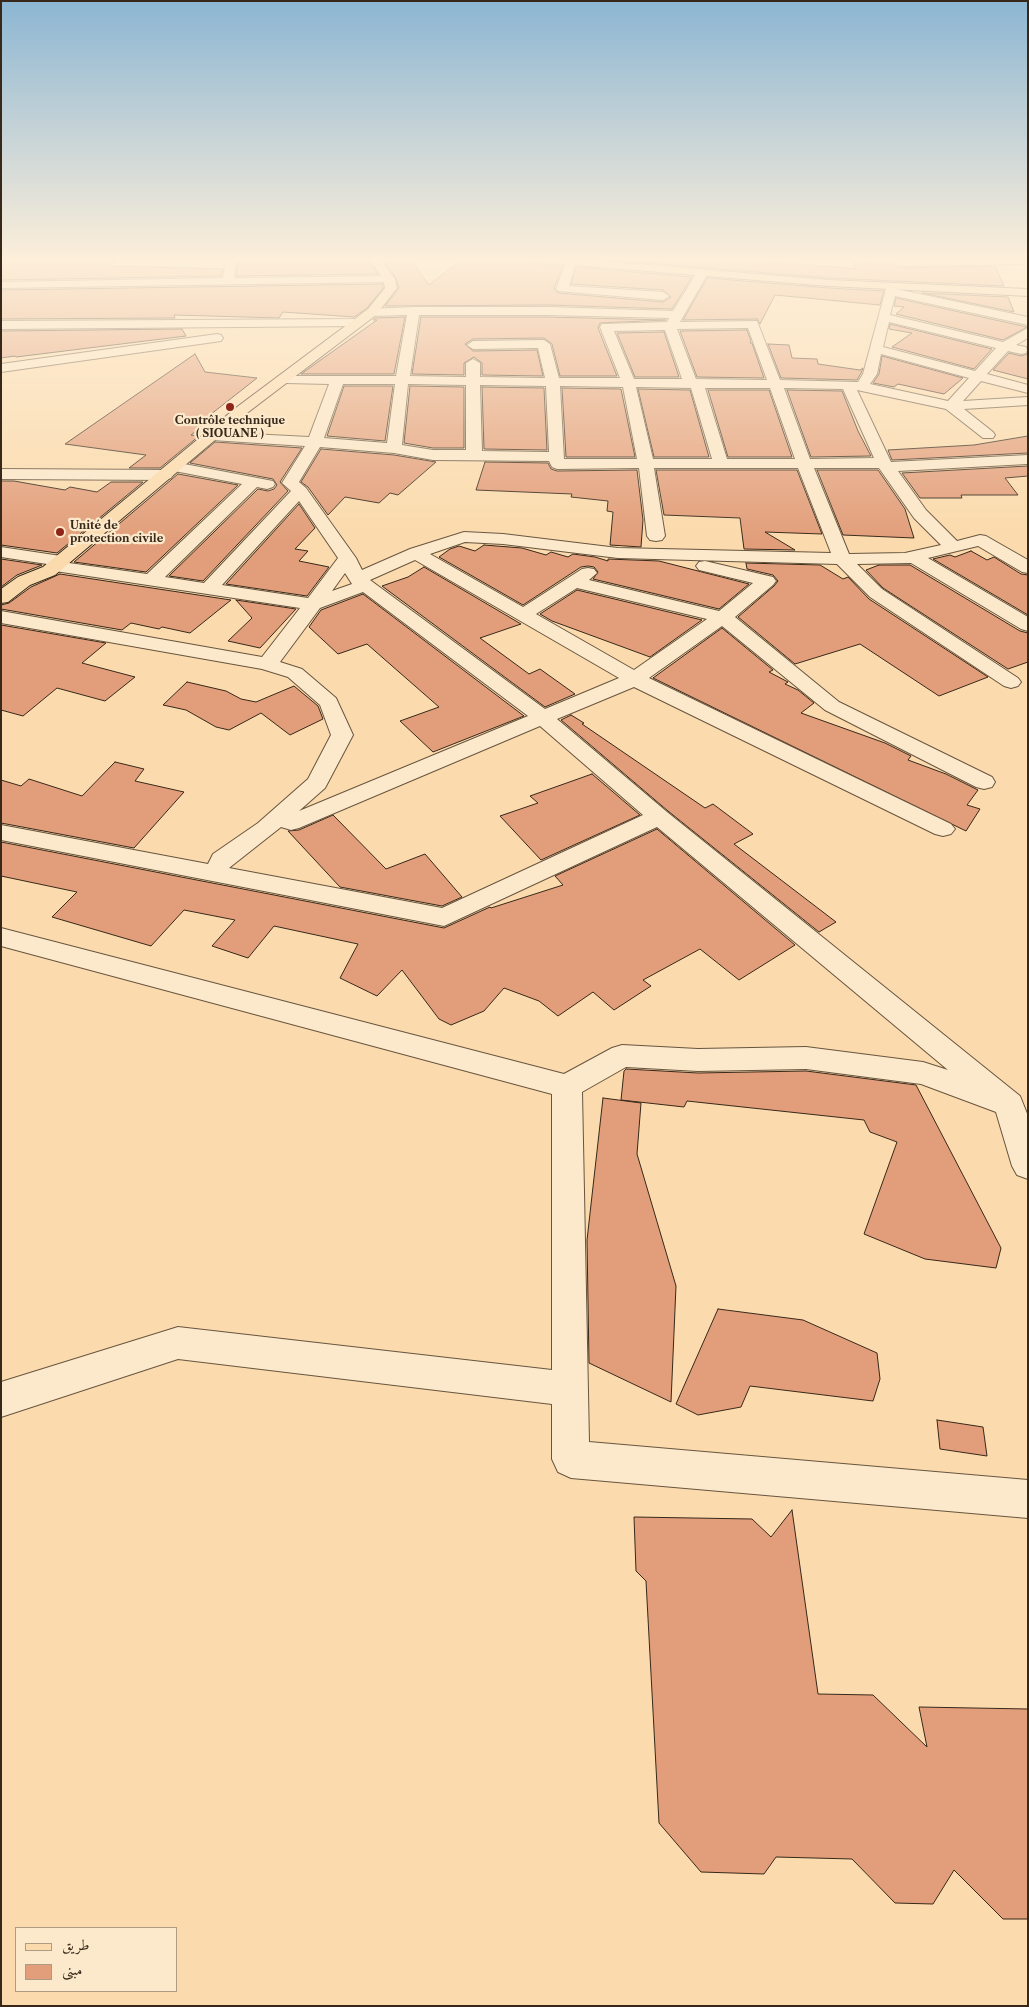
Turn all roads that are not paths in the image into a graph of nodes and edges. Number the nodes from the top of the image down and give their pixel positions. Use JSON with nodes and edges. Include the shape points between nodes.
{"nodes":[{"id":1,"x":110,"y":353,"type":"edge"},
{"id":2,"x":319,"y":353,"type":"edge"},
{"id":3,"x":407,"y":353,"type":"edge"},
{"id":4,"x":473,"y":353,"type":"edge"},
{"id":5,"x":546,"y":353,"type":"edge"},
{"id":6,"x":617,"y":353,"type":"edge"},
{"id":7,"x":680,"y":353,"type":"edge"},
{"id":8,"x":764,"y":353,"type":"edge"},
{"id":9,"x":875,"y":353,"type":"edge"},
{"id":10,"x":890,"y":353,"type":"edge"},
{"id":11,"x":999,"y":353,"type":"edge"},
{"id":12,"x":1,"y":368,"type":"edge"},
{"id":13,"x":979,"y":376,"type":"junction"},
{"id":14,"x":286,"y":379,"type":"junction"},
{"id":15,"x":337,"y":380,"type":"junction"},
{"id":16,"x":402,"y":380,"type":"junction"},
{"id":17,"x":473,"y":382,"type":"junction"},
{"id":18,"x":553,"y":382,"type":"junction"},
{"id":19,"x":629,"y":384,"type":"junction"},
{"id":20,"x":694,"y":384,"type":"junction"},
{"id":21,"x":776,"y":386,"type":"junction"},
{"id":22,"x":855,"y":386,"type":"junction"},
{"id":23,"x":1028,"y":389,"type":"edge"},
{"id":24,"x":1028,"y":401,"type":"edge"},
{"id":25,"x":967,"y":405,"type":"junction"},
{"id":26,"x":951,"y":406,"type":"junction"},
{"id":27,"x":1019,"y":415,"type":"dead end"},
{"id":28,"x":212,"y":436,"type":"junction"},
{"id":29,"x":988,"y":436,"type":"dead end"},
{"id":30,"x":315,"y":442,"type":"junction"},
{"id":31,"x":394,"y":448,"type":"junction"},
{"id":32,"x":474,"y":455,"type":"junction"},
{"id":33,"x":556,"y":457,"type":"junction"},
{"id":34,"x":1027,"y":459,"type":"edge"},
{"id":35,"x":720,"y":463,"type":"junction"},
{"id":36,"x":804,"y":463,"type":"junction"},
{"id":37,"x":646,"y":464,"type":"junction"},
{"id":38,"x":885,"y":465,"type":"junction"},
{"id":39,"x":169,"y":471,"type":"junction"},
{"id":40,"x":1,"y":474,"type":"edge"},
{"id":41,"x":254,"y":481,"type":"junction"},
{"id":42,"x":300,"y":491,"type":"junction"},
{"id":43,"x":653,"y":544,"type":"junction"},
{"id":44,"x":953,"y":547,"type":"junction"},
{"id":45,"x":1,"y":552,"type":"edge"},
{"id":46,"x":416,"y":553,"type":"junction"},
{"id":47,"x":618,"y":553,"type":"junction"},
{"id":48,"x":912,"y":556,"type":"junction"},
{"id":49,"x":346,"y":558,"type":"junction"},
{"id":50,"x":842,"y":559,"type":"junction"},
{"id":51,"x":55,"y":566,"type":"junction"},
{"id":52,"x":1028,"y":568,"type":"edge"},
{"id":53,"x":151,"y":580,"type":"junction"},
{"id":54,"x":361,"y":582,"type":"junction"},
{"id":55,"x":574,"y":582,"type":"junction"},
{"id":56,"x":208,"y":589,"type":"junction"},
{"id":57,"x":1,"y":598,"type":"edge"},
{"id":58,"x":312,"y":604,"type":"junction"},
{"id":59,"x":524,"y":614,"type":"junction"},
{"id":60,"x":1,"y":616,"type":"edge"},
{"id":61,"x":723,"y":617,"type":"junction"},
{"id":62,"x":1028,"y":625,"type":"edge"},
{"id":63,"x":265,"y":664,"type":"junction"},
{"id":64,"x":635,"y":679,"type":"junction"},
{"id":65,"x":1011,"y":682,"type":"dead end"},
{"id":66,"x":542,"y":717,"type":"junction"},
{"id":67,"x":984,"y":782,"type":"dead end"},
{"id":68,"x":659,"y":817,"type":"junction"},
{"id":69,"x":277,"y":818,"type":"junction"},
{"id":70,"x":942,"y":829,"type":"dead end"},
{"id":71,"x":1,"y":832,"type":"edge"},
{"id":72,"x":214,"y":873,"type":"junction"},
{"id":73,"x":1,"y":937,"type":"edge"},
{"id":74,"x":567,"y":1086,"type":"junction"},
{"id":75,"x":1009,"y":1104,"type":"junction"},
{"id":76,"x":1028,"y":1166,"type":"edge"},
{"id":77,"x":571,"y":1389,"type":"junction"},
{"id":78,"x":1,"y":1400,"type":"edge"},
{"id":79,"x":1028,"y":1499,"type":"edge"}],
"edges":[{"from":1,"to":12,"type":"street"},
{"from":2,"to":14,"type":"main road"},
{"from":3,"to":16,"type":"street"},
{"from":4,"to":17,"type":"street"},
{"from":5,"to":18,"type":"street"},
{"from":6,"to":19,"type":"street"},
{"from":7,"to":20,"type":"street"},
{"from":8,"to":21,"type":"street"},
{"from":9,"to":22,"type":"street","via":[[870,374]]},
{"from":10,"to":13,"type":"street"},
{"from":11,"to":13,"type":"street"},
{"from":13,"to":23,"type":"street"},
{"from":13,"to":26,"type":"street"},
{"from":14,"to":15,"type":"street"},
{"from":14,"to":28,"type":"main road"},
{"from":15,"to":16,"type":"street"},
{"from":15,"to":30,"type":"street"},
{"from":16,"to":17,"type":"street"},
{"from":16,"to":31,"type":"street"},
{"from":17,"to":18,"type":"street"},
{"from":17,"to":32,"type":"street"},
{"from":18,"to":19,"type":"street"},
{"from":18,"to":33,"type":"street"},
{"from":19,"to":20,"type":"street"},
{"from":19,"to":37,"type":"street"},
{"from":20,"to":21,"type":"street"},
{"from":20,"to":35,"type":"street"},
{"from":21,"to":22,"type":"street"},
{"from":21,"to":36,"type":"street"},
{"from":22,"to":26,"type":"street"},
{"from":22,"to":38,"type":"street"},
{"from":24,"to":25,"type":"street"},
{"from":25,"to":26,"type":"street"},
{"from":25,"to":27,"type":"street"},
{"from":26,"to":29,"type":"street"},
{"from":28,"to":30,"type":"street"},
{"from":28,"to":39,"type":"main road"},
{"from":30,"to":31,"type":"street"},
{"from":30,"to":42,"type":"street","via":[[290,483]]},
{"from":31,"to":32,"type":"street","via":[[433,455]]},
{"from":32,"to":33,"type":"street"},
{"from":33,"to":37,"type":"street","via":[[557,464]]},
{"from":34,"to":38,"type":"street"},
{"from":35,"to":36,"type":"street"},
{"from":35,"to":37,"type":"street"},
{"from":36,"to":38,"type":"street"},
{"from":36,"to":50,"type":"street"},
{"from":37,"to":43,"type":"street"},
{"from":38,"to":44,"type":"street","via":[[920,514]]},
{"from":39,"to":40,"type":"street"},
{"from":39,"to":41,"type":"street"},
{"from":39,"to":51,"type":"main road"},
{"from":41,"to":42,"type":"street"},
{"from":41,"to":53,"type":"street"},
{"from":42,"to":49,"type":"street"},
{"from":42,"to":56,"type":"street"},
{"from":43,"to":47,"type":"street"},
{"from":43,"to":50,"type":"street"},
{"from":43,"to":61,"type":"street","via":[[767,582]]},
{"from":44,"to":48,"type":"street"},
{"from":44,"to":52,"type":"street","via":[[980,540]]},
{"from":45,"to":51,"type":"street"},
{"from":46,"to":47,"type":"street","via":[[464,537]]},
{"from":46,"to":54,"type":"street"},
{"from":46,"to":59,"type":"street"},
{"from":47,"to":55,"type":"street"},
{"from":48,"to":50,"type":"street"},
{"from":48,"to":62,"type":"street"},
{"from":49,"to":54,"type":"street"},
{"from":49,"to":58,"type":"street"},
{"from":50,"to":65,"type":"street","via":[[876,593]]},
{"from":51,"to":53,"type":"street"},
{"from":51,"to":57,"type":"main road","via":[[24,581]]},
{"from":51,"to":60,"type":"main road","via":[[35,589]]},
{"from":53,"to":56,"type":"street"},
{"from":54,"to":58,"type":"street"},
{"from":54,"to":66,"type":"street"},
{"from":55,"to":59,"type":"street"},
{"from":55,"to":61,"type":"street"},
{"from":56,"to":58,"type":"street"},
{"from":58,"to":63,"type":"street"},
{"from":59,"to":64,"type":"street"},
{"from":60,"to":63,"type":"street"},
{"from":61,"to":64,"type":"street"},
{"from":61,"to":67,"type":"street","via":[[832,706]]},
{"from":63,"to":69,"type":"street","via":[[295,673],[329,702],[342,735],[316,783]]},
{"from":64,"to":66,"type":"street"},
{"from":64,"to":70,"type":"street"},
{"from":66,"to":68,"type":"street"},
{"from":66,"to":69,"type":"street","via":[[291,823]]},
{"from":68,"to":72,"type":"street","via":[[444,917]]},
{"from":68,"to":75,"type":"street"},
{"from":69,"to":72,"type":"street","via":[[222,860]]},
{"from":71,"to":72,"type":"street"},
{"from":73,"to":74,"type":"street"},
{"from":74,"to":75,"type":"street","via":[[622,1056],[698,1060],[806,1058],[923,1073]]},
{"from":74,"to":77,"type":"street"},
{"from":75,"to":76,"type":"street"},
{"from":77,"to":78,"type":"street","via":[[178,1343]]},
{"from":77,"to":79,"type":"street","via":[[572,1459]]}]}
